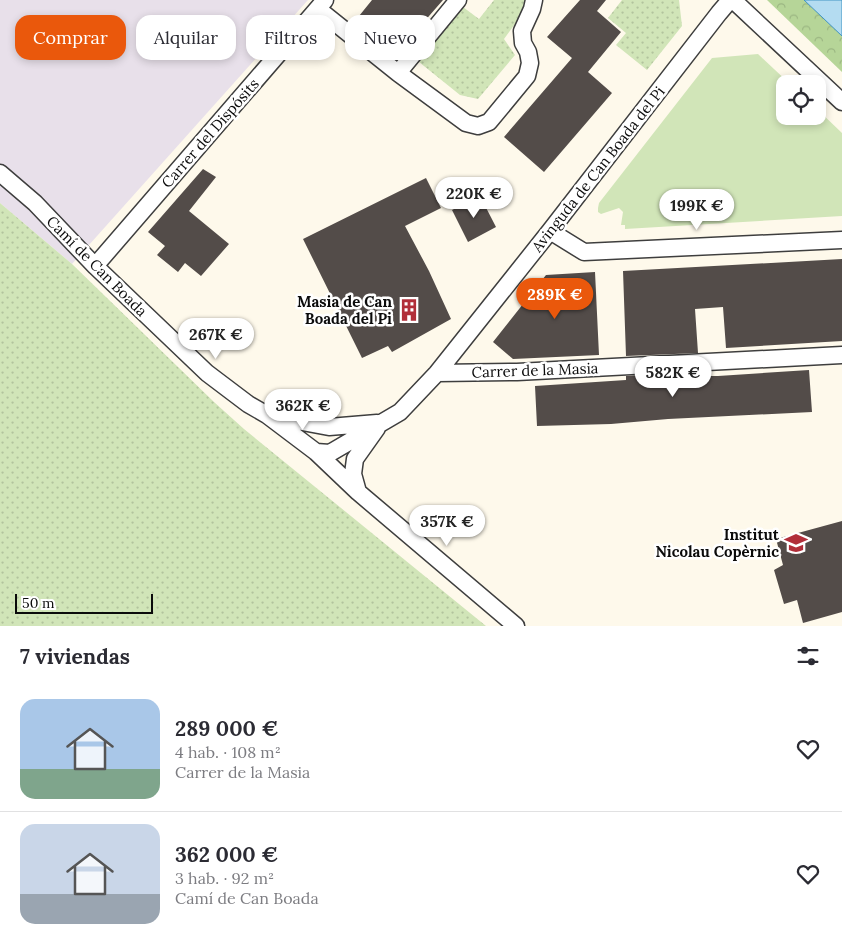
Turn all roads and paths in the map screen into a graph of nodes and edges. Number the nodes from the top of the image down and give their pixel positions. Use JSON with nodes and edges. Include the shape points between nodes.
{"nodes":[{"id":1,"x":458,"y":0,"type":"edge"},
{"id":2,"x":534,"y":0,"type":"edge"},
{"id":3,"x":732,"y":0,"type":"edge"},
{"id":4,"x":322,"y":4,"type":"edge"},
{"id":5,"x":398,"y":72,"type":"junction"},
{"id":6,"x":842,"y":102,"type":"edge"},
{"id":7,"x":0,"y":173,"type":"edge"},
{"id":8,"x":550,"y":231,"type":"junction"},
{"id":9,"x":842,"y":240,"type":"edge"},
{"id":10,"x":95,"y":266,"type":"junction"},
{"id":11,"x":842,"y":355,"type":"edge"},
{"id":12,"x":437,"y":373,"type":"junction"},
{"id":13,"x":267,"y":415,"type":"junction"},
{"id":14,"x":381,"y":422,"type":"junction"},
{"id":15,"x":329,"y":427,"type":"junction"},
{"id":16,"x":316,"y":452,"type":"junction"},
{"id":17,"x":358,"y":492,"type":"junction"},
{"id":18,"x":516,"y":626,"type":"edge"}],
"edges":[{"from":1,"to":5,"type":"street"},
{"from":2,"to":5,"type":"street","via":[[522,30],[530,63],[527,76],[489,122],[478,126],[466,122]]},
{"from":3,"to":6,"type":"street"},
{"from":3,"to":8,"type":"street","name":"Avinguda de Can Boada del Pi","via":[[718,13]]},
{"from":4,"to":5,"type":"street"},
{"from":4,"to":10,"type":"street","name":"Carrer del Dispósits"},
{"from":7,"to":10,"type":"street","name":"Camí de Can Boada","via":[[35,203]]},
{"from":8,"to":9,"type":"street","via":[[584,252]]},
{"from":8,"to":12,"type":"street","name":"Avinguda de Can Boada del Pi"},
{"from":10,"to":13,"type":"street","name":"Camí de Can Boada","via":[[206,373]]},
{"from":11,"to":12,"type":"street","name":"Carrer de la Masia","via":[[517,372]]},
{"from":12,"to":14,"type":"street","name":"Avinguda de Can Boada del Pi","via":[[400,412]]},
{"from":13,"to":15,"type":"street"},
{"from":13,"to":16,"type":"street","name":"Camí de Can Boada"},
{"from":14,"to":15,"type":"street"},
{"from":14,"to":16,"type":"street","name":"Avinguda de Can Boada del Pi","via":[[330,453]]},
{"from":14,"to":17,"type":"street","via":[[355,459],[353,474]]},
{"from":15,"to":16,"type":"street","via":[[316,440]]},
{"from":16,"to":17,"type":"street","name":"Camí de Can Boada"},
{"from":17,"to":18,"type":"street","name":"Camí de Can Boada"}]}
